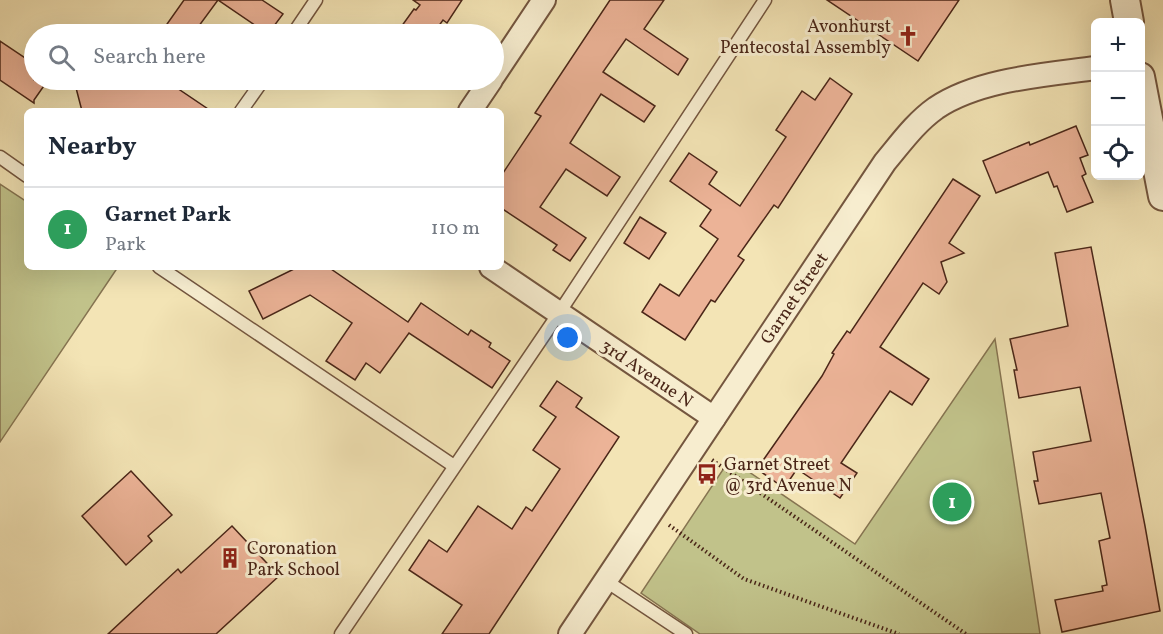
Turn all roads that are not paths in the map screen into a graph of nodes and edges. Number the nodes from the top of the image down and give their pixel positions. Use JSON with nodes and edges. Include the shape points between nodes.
{"nodes":[{"id":1,"x":316,"y":0,"type":"edge"},
{"id":2,"x":544,"y":0,"type":"edge"},
{"id":3,"x":765,"y":0,"type":"edge"},
{"id":4,"x":1125,"y":0,"type":"edge"},
{"id":5,"x":1129,"y":18,"type":"edge"},
{"id":6,"x":300,"y":24,"type":"edge"},
{"id":7,"x":504,"y":60,"type":"edge"},
{"id":8,"x":1091,"y":69,"type":"edge"},
{"id":9,"x":255,"y":90,"type":"edge"},
{"id":10,"x":484,"y":90,"type":"edge"},
{"id":11,"x":1145,"y":102,"type":"edge"},
{"id":12,"x":243,"y":108,"type":"edge"},
{"id":13,"x":472,"y":108,"type":"edge"},
{"id":14,"x":0,"y":157,"type":"edge"},
{"id":15,"x":24,"y":174,"type":"edge"},
{"id":16,"x":1163,"y":196,"type":"edge"},
{"id":17,"x":163,"y":270,"type":"edge"},
{"id":18,"x":495,"y":270,"type":"edge"},
{"id":19,"x":559,"y":313,"type":"junction"},
{"id":20,"x":714,"y":418,"type":"junction"},
{"id":21,"x":454,"y":466,"type":"junction"},
{"id":22,"x":606,"y":581,"type":"junction"},
{"id":23,"x":341,"y":634,"type":"edge"},
{"id":24,"x":570,"y":634,"type":"edge"},
{"id":25,"x":686,"y":634,"type":"edge"}],
"edges":[{"from":1,"to":6,"type":"lane"},
{"from":2,"to":7,"type":"street"},
{"from":3,"to":19,"type":"lane"},
{"from":4,"to":5,"type":"street"},
{"from":8,"to":20,"type":"street","name":"Garnet Street","via":[[1012,80],[969,92],[916,124],[885,162]]},
{"from":9,"to":12,"type":"lane"},
{"from":10,"to":13,"type":"street"},
{"from":11,"to":16,"type":"street"},
{"from":14,"to":15,"type":"lane"},
{"from":17,"to":21,"type":"lane"},
{"from":18,"to":19,"type":"street","name":"3rd Avenue N"},
{"from":19,"to":20,"type":"street","name":"3rd Avenue N"},
{"from":19,"to":21,"type":"lane"},
{"from":20,"to":22,"type":"street","name":"Garnet Street"},
{"from":21,"to":23,"type":"lane"},
{"from":22,"to":24,"type":"street","name":"Garnet Street"},
{"from":22,"to":25,"type":"lane"}]}
